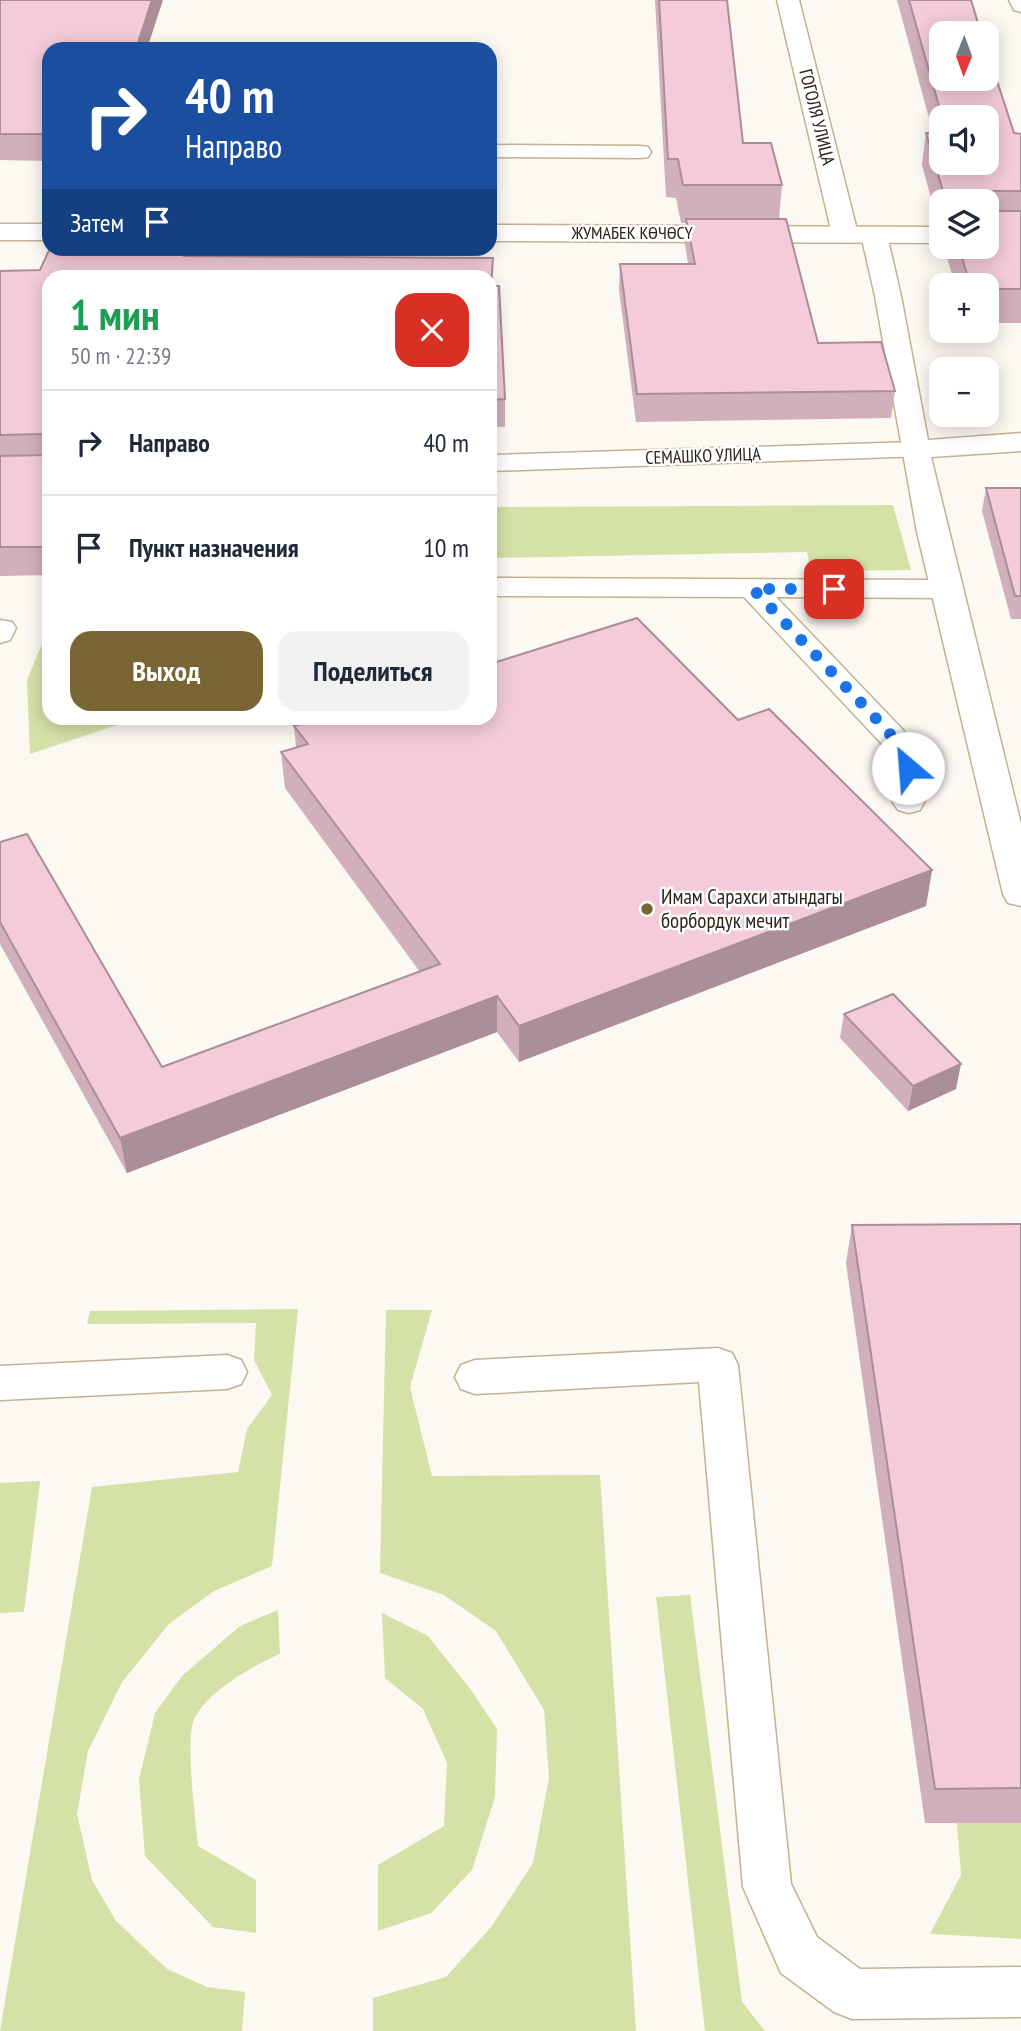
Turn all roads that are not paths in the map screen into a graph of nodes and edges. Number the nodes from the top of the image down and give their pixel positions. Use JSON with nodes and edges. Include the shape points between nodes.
{"nodes":[{"id":1,"x":788,"y":0,"type":"edge"},
{"id":2,"x":1019,"y":0,"type":"edge"},
{"id":3,"x":1021,"y":6,"type":"edge"},
{"id":4,"x":497,"y":151,"type":"edge"},
{"id":5,"x":640,"y":152,"type":"dead end"},
{"id":6,"x":0,"y":232,"type":"edge"},
{"id":7,"x":42,"y":232,"type":"edge"},
{"id":8,"x":497,"y":233,"type":"edge"},
{"id":9,"x":845,"y":234,"type":"junction"},
{"id":10,"x":874,"y":235,"type":"junction"},
{"id":11,"x":929,"y":235,"type":"edge"},
{"id":12,"x":1021,"y":442,"type":"edge"},
{"id":13,"x":915,"y":450,"type":"junction"},
{"id":14,"x":497,"y":463,"type":"edge"},
{"id":15,"x":497,"y":587,"type":"edge"},
{"id":16,"x":753,"y":589,"type":"junction"},
{"id":17,"x":944,"y":589,"type":"junction"},
{"id":18,"x":909,"y":803,"type":"dead end"},
{"id":19,"x":1021,"y":894,"type":"edge"},
{"id":20,"x":227,"y":1372,"type":"dead end"},
{"id":21,"x":475,"y":1377,"type":"dead end"},
{"id":22,"x":0,"y":1383,"type":"edge"},
{"id":23,"x":1021,"y":1992,"type":"edge"}],
"edges":[{"from":1,"to":9,"type":"street","name":"ГОГОЛЯ УЛИЦА"},
{"from":2,"to":3,"type":"lane"},
{"from":4,"to":5,"type":"lane"},
{"from":6,"to":7,"type":"street"},
{"from":8,"to":9,"type":"street","name":"ЖУМАБЕК КӨЧӨСҮ"},
{"from":9,"to":10,"type":"street","name":"ЖУМАБЕК КӨЧӨСҮ"},
{"from":10,"to":11,"type":"street","name":"ЖУМАБЕК КӨЧӨСҮ"},
{"from":10,"to":13,"type":"street"},
{"from":12,"to":13,"type":"street"},
{"from":13,"to":14,"type":"lane","name":"СЕМАШКО УЛИЦА"},
{"from":13,"to":17,"type":"street"},
{"from":15,"to":16,"type":"lane"},
{"from":16,"to":17,"type":"lane"},
{"from":16,"to":18,"type":"lane","via":[[904,752],[913,785]]},
{"from":17,"to":19,"type":"street"},
{"from":20,"to":22,"type":"lane"},
{"from":21,"to":23,"type":"lane","via":[[718,1365],[767,1887],[799,1955],[852,1994]]}]}
